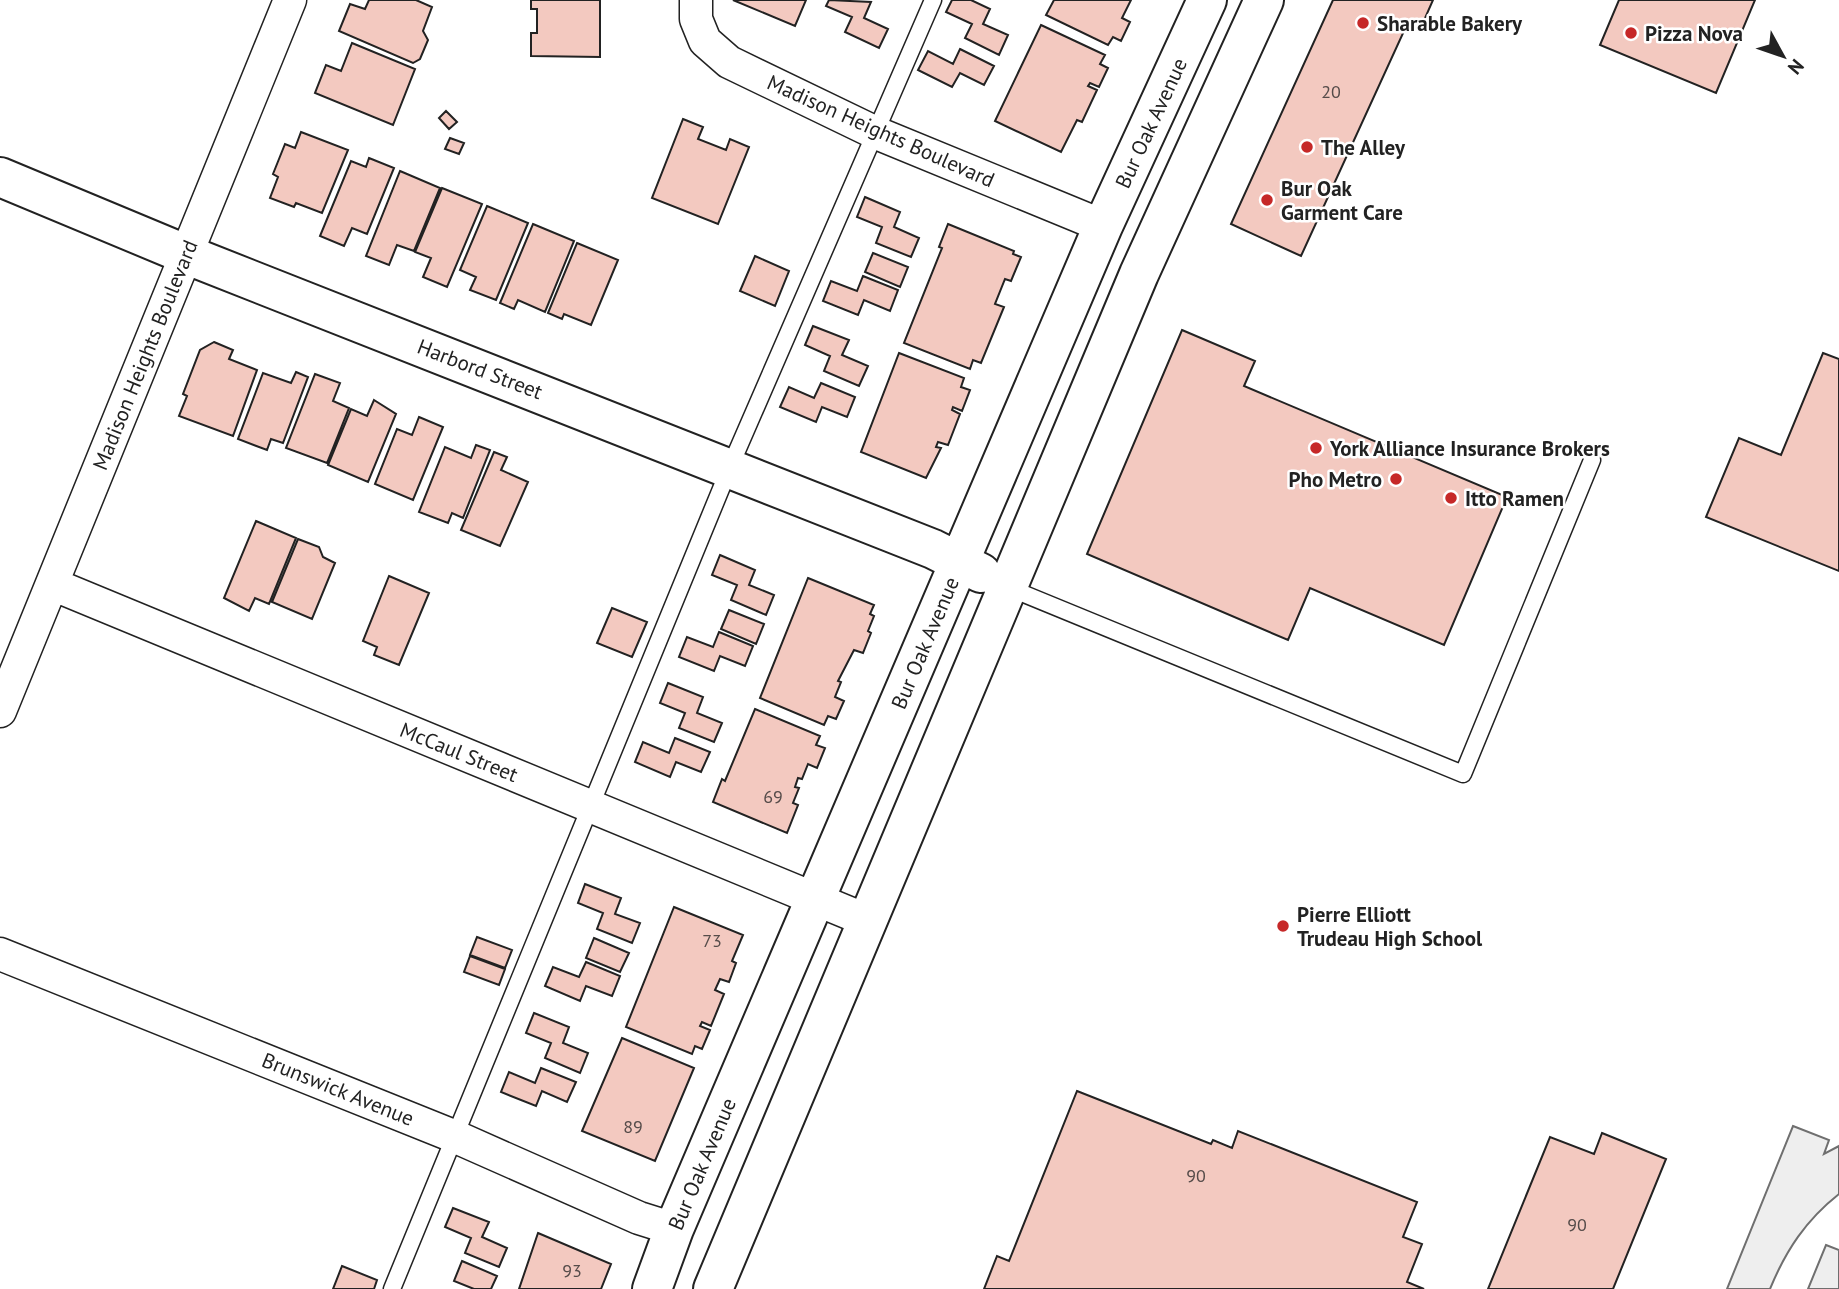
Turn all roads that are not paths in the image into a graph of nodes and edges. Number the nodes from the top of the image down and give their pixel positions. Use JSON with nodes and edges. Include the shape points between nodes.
{"nodes":[{"id":1,"x":290,"y":0,"type":"edge"},
{"id":2,"x":696,"y":0,"type":"edge"},
{"id":3,"x":933,"y":0,"type":"edge"},
{"id":4,"x":1206,"y":0,"type":"edge"},
{"id":5,"x":1264,"y":0,"type":"edge"},
{"id":6,"x":874,"y":132,"type":"junction"},
{"id":7,"x":0,"y":177,"type":"edge"},
{"id":8,"x":1103,"y":226,"type":"junction"},
{"id":9,"x":185,"y":254,"type":"junction"},
{"id":10,"x":1592,"y":460,"type":"dead end"},
{"id":11,"x":730,"y":467,"type":"junction"},
{"id":12,"x":959,"y":562,"type":"junction"},
{"id":13,"x":52,"y":584,"type":"junction"},
{"id":14,"x":1007,"y":587,"type":"junction"},
{"id":15,"x":0,"y":711,"type":"edge"},
{"id":16,"x":590,"y":806,"type":"junction"},
{"id":17,"x":815,"y":897,"type":"junction"},
{"id":18,"x":866,"y":920,"type":"junction"},
{"id":19,"x":0,"y":954,"type":"edge"},
{"id":20,"x":456,"y":1137,"type":"junction"},
{"id":21,"x":674,"y":1229,"type":"junction"},
{"id":22,"x":393,"y":1289,"type":"edge"},
{"id":23,"x":652,"y":1289,"type":"edge"},
{"id":24,"x":713,"y":1289,"type":"edge"}],
"edges":[{"from":1,"to":9,"type":"street","name":"Madison Heights Boulevard"},
{"from":2,"to":6,"type":"street","name":"Madison Heights Boulevard","via":[[696,19],[705,41],[729,62]]},
{"from":3,"to":6,"type":"lane"},
{"from":4,"to":8,"type":"street","name":"Bur Oak Avenue"},
{"from":5,"to":14,"type":"street","via":[[1139,274]]},
{"from":6,"to":8,"type":"street","name":"Madison Heights Boulevard"},
{"from":6,"to":11,"type":"lane"},
{"from":7,"to":9,"type":"street","name":"Harbord Street"},
{"from":8,"to":12,"type":"street","name":"Bur Oak Avenue"},
{"from":9,"to":11,"type":"street","name":"Harbord Street"},
{"from":9,"to":13,"type":"street","name":"Madison Heights Boulevard"},
{"from":10,"to":14,"type":"lane","via":[[1463,774]]},
{"from":11,"to":12,"type":"street","name":"Harbord Street"},
{"from":11,"to":16,"type":"lane"},
{"from":12,"to":14,"type":"street","name":"Harbord Street"},
{"from":12,"to":17,"type":"street","name":"Bur Oak Avenue"},
{"from":13,"to":15,"type":"street","name":"Madison Heights Boulevard"},
{"from":13,"to":16,"type":"street","name":"McCaul Street"},
{"from":14,"to":18,"type":"street"},
{"from":16,"to":17,"type":"street","name":"McCaul Street"},
{"from":16,"to":20,"type":"lane"},
{"from":17,"to":18,"type":"street","name":"McCaul Street"},
{"from":17,"to":21,"type":"street","name":"Bur Oak Avenue"},
{"from":18,"to":24,"type":"street"},
{"from":19,"to":20,"type":"street","name":"Brunswick Avenue"},
{"from":20,"to":21,"type":"street","name":"Brunswick Avenue"},
{"from":20,"to":22,"type":"lane"},
{"from":21,"to":23,"type":"street","name":"Bur Oak Avenue"}]}
